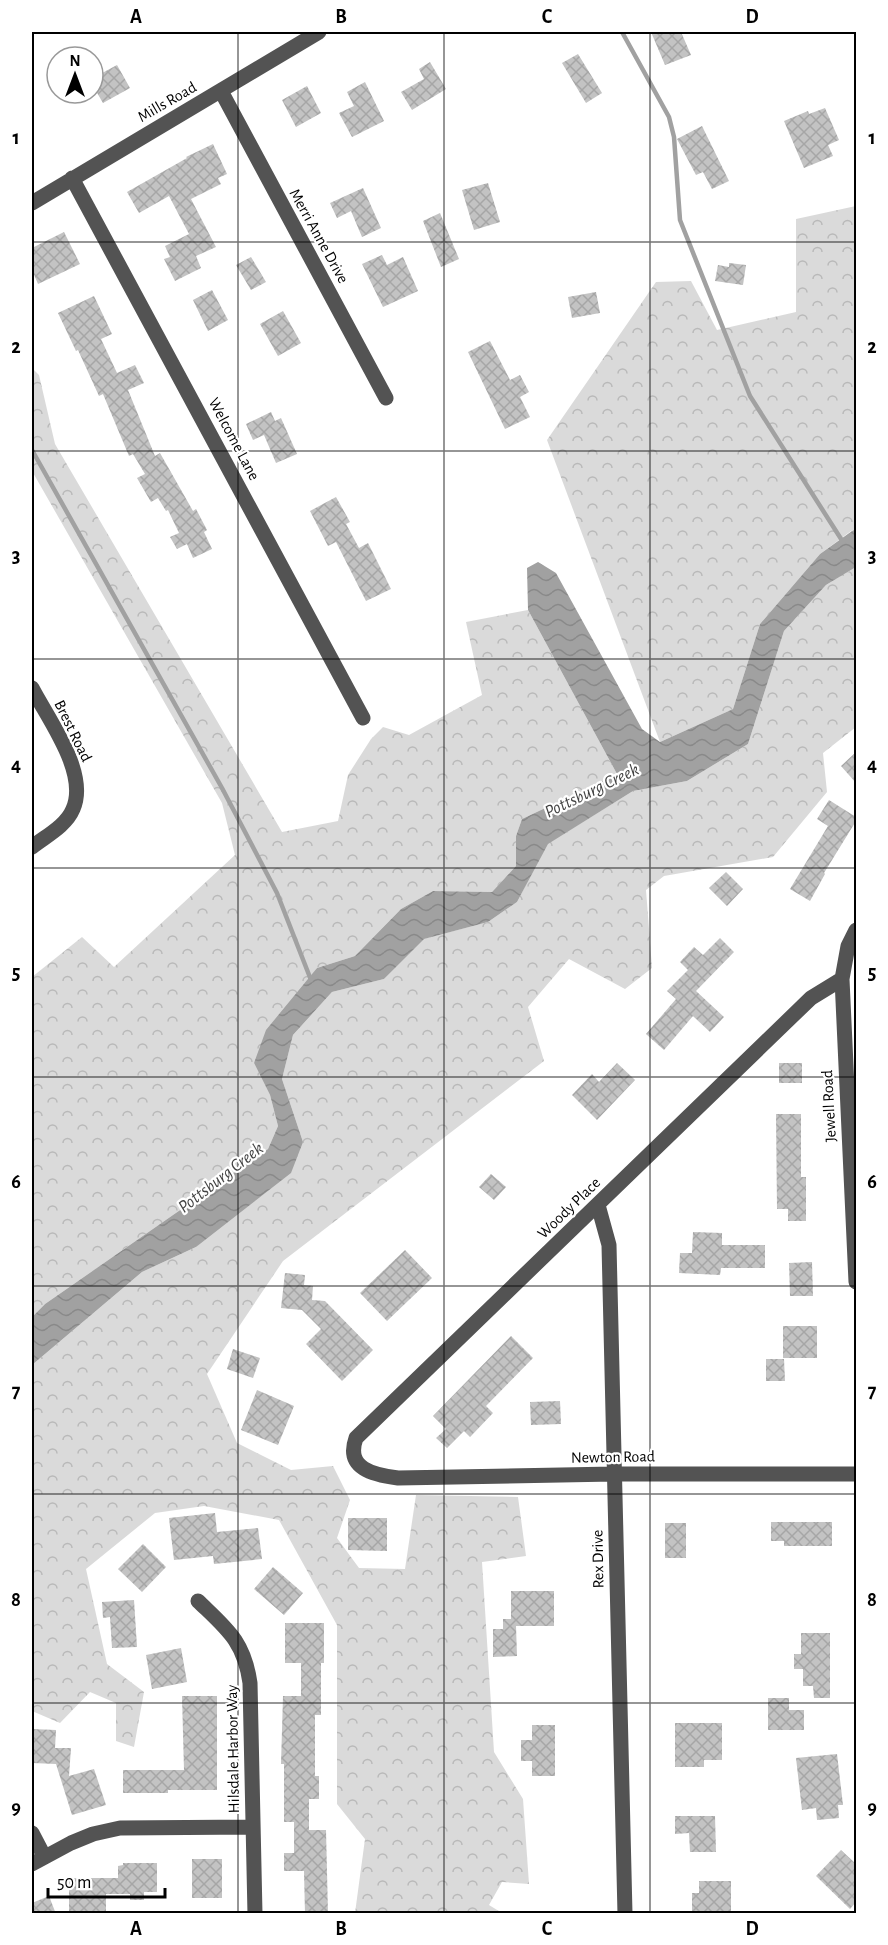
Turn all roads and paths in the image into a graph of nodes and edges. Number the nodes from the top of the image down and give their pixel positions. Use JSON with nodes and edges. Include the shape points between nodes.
{"nodes":[{"id":1,"x":319,"y":32,"type":"edge"},
{"id":2,"x":221,"y":91,"type":"junction"},
{"id":3,"x":72,"y":178,"type":"junction"},
{"id":4,"x":32,"y":203,"type":"edge"},
{"id":5,"x":386,"y":398,"type":"dead end"},
{"id":6,"x":32,"y":688,"type":"edge"},
{"id":7,"x":363,"y":718,"type":"dead end"},
{"id":8,"x":32,"y":847,"type":"edge"},
{"id":9,"x":856,"y":930,"type":"edge"},
{"id":10,"x":842,"y":979,"type":"junction"},
{"id":11,"x":598,"y":1205,"type":"junction"},
{"id":12,"x":856,"y":1282,"type":"edge"},
{"id":13,"x":371,"y":1473,"type":"joint"},
{"id":14,"x":614,"y":1474,"type":"junction"},
{"id":15,"x":856,"y":1474,"type":"edge"},
{"id":16,"x":198,"y":1601,"type":"dead end"},
{"id":17,"x":253,"y":1827,"type":"junction"},
{"id":18,"x":32,"y":1833,"type":"edge"},
{"id":19,"x":38,"y":1860,"type":"edge"},
{"id":20,"x":255,"y":1914,"type":"edge"},
{"id":21,"x":625,"y":1914,"type":"edge"}],
"edges":[{"from":1,"to":2,"type":"street","name":"Mills Road"},
{"from":2,"to":3,"type":"street","name":"Mills Road"},
{"from":2,"to":5,"type":"street","name":"Merri Anne Drive"},
{"from":3,"to":4,"type":"street","name":"Mills Road"},
{"from":3,"to":7,"type":"street","name":"Welcome Lane"},
{"from":6,"to":8,"type":"street","name":"Brest Road","via":[[70,759],[77,793],[73,810],[60,826]]},
{"from":9,"to":10,"type":"street","name":"Jewell Road","via":[[848,946]]},
{"from":10,"to":11,"type":"street","name":"Woody Place","via":[[811,998]]},
{"from":10,"to":12,"type":"street","name":"Jewell Road"},
{"from":11,"to":13,"type":"street","name":"Woody Place","via":[[356,1438],[354,1457]]},
{"from":11,"to":14,"type":"street","name":"Rex Drive","via":[[609,1245]]},
{"from":13,"to":14,"type":"street","name":"Newton Road","via":[[398,1478]]},
{"from":14,"to":15,"type":"street","name":"Newton Road"},
{"from":14,"to":21,"type":"street","name":"Rex Drive"},
{"from":16,"to":17,"type":"street","name":"Hilsdale Harbor Way","via":[[230,1631],[247,1664]]},
{"from":17,"to":19,"type":"street","via":[[120,1828],[93,1834]]},
{"from":17,"to":20,"type":"street","name":"Hilsdale Harbor Way"},
{"from":18,"to":19,"type":"street"}]}
